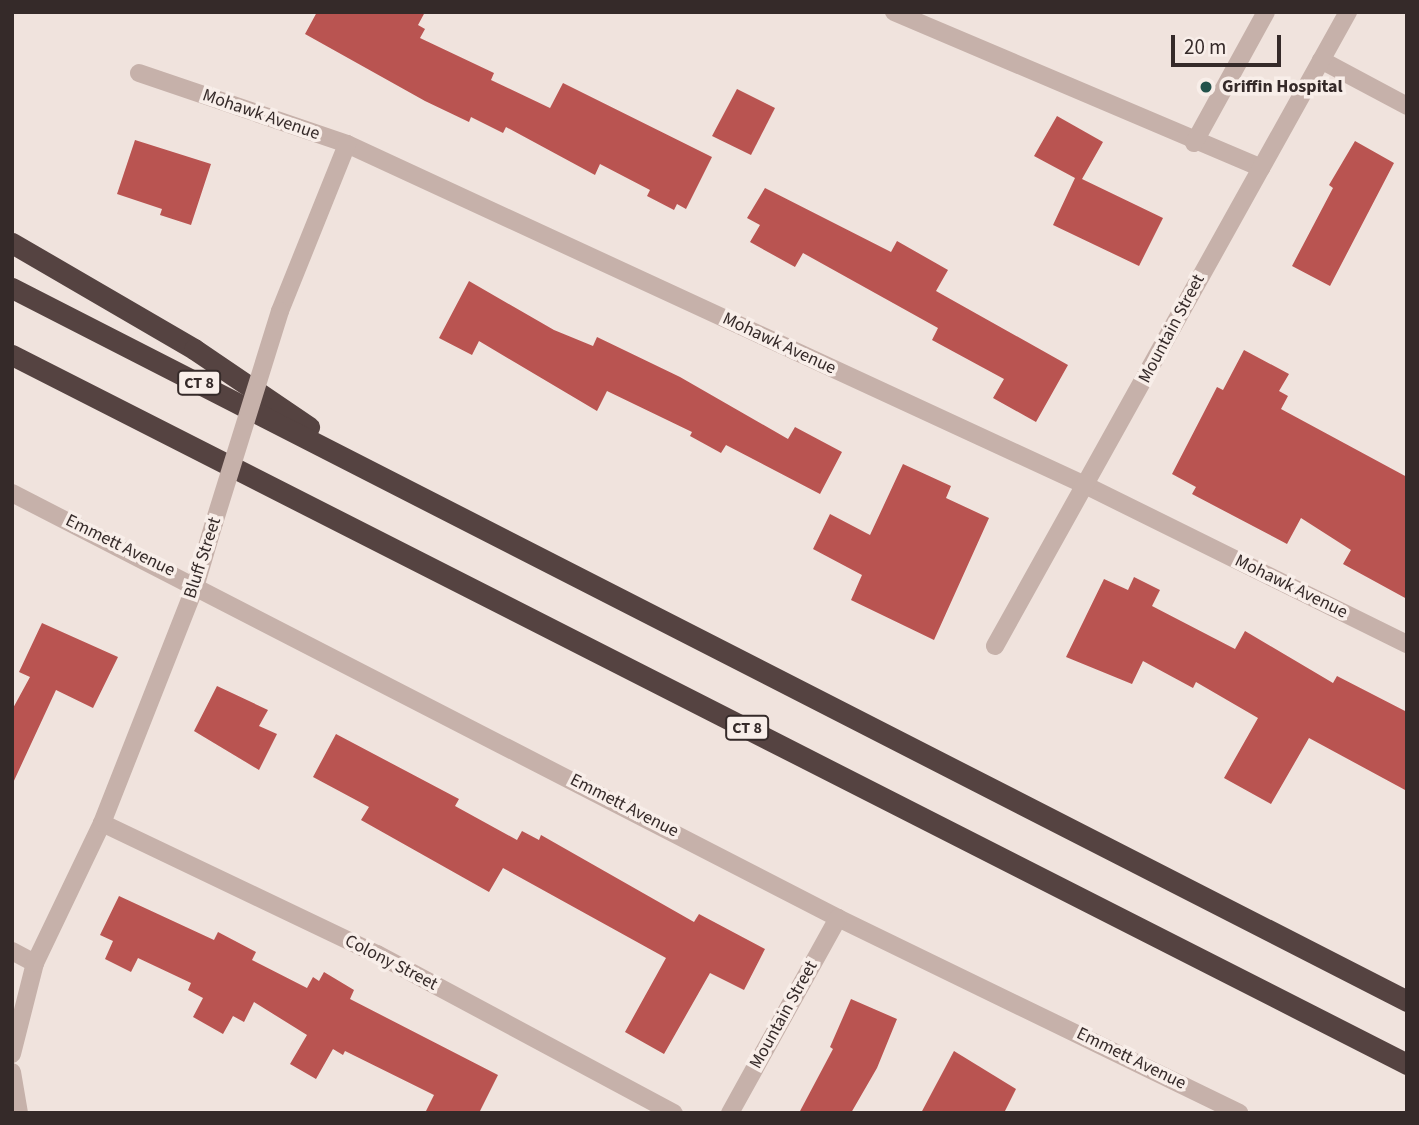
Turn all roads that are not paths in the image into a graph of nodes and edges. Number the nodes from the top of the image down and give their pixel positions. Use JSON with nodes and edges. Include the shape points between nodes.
{"nodes":[{"id":1,"x":894,"y":12,"type":"edge"},
{"id":2,"x":1266,"y":12,"type":"edge"},
{"id":3,"x":1348,"y":12,"type":"edge"},
{"id":4,"x":1321,"y":60,"type":"junction"},
{"id":5,"x":139,"y":73,"type":"dead end"},
{"id":6,"x":1407,"y":106,"type":"edge"},
{"id":7,"x":1194,"y":143,"type":"junction"},
{"id":8,"x":347,"y":144,"type":"junction"},
{"id":9,"x":1261,"y":168,"type":"junction"},
{"id":10,"x":12,"y":243,"type":"edge"},
{"id":11,"x":12,"y":288,"type":"edge"},
{"id":12,"x":12,"y":355,"type":"edge"},
{"id":13,"x":12,"y":365,"type":"edge"},
{"id":14,"x":88,"y":393,"type":"junction"},
{"id":15,"x":386,"y":478,"type":"junction"},
{"id":16,"x":1087,"y":486,"type":"junction"},
{"id":17,"x":12,"y":493,"type":"edge"},
{"id":18,"x":197,"y":584,"type":"junction"},
{"id":19,"x":1407,"y":643,"type":"edge"},
{"id":20,"x":995,"y":646,"type":"dead end"},
{"id":21,"x":102,"y":823,"type":"junction"},
{"id":22,"x":838,"y":918,"type":"junction"},
{"id":23,"x":12,"y":951,"type":"edge"},
{"id":24,"x":35,"y":962,"type":"junction"},
{"id":25,"x":1407,"y":1001,"type":"edge"},
{"id":26,"x":12,"y":1054,"type":"edge"},
{"id":27,"x":1407,"y":1064,"type":"edge"},
{"id":28,"x":12,"y":1072,"type":"edge"},
{"id":29,"x":19,"y":1113,"type":"edge"},
{"id":30,"x":674,"y":1113,"type":"edge"},
{"id":31,"x":730,"y":1113,"type":"edge"},
{"id":32,"x":1239,"y":1113,"type":"edge"}],
"edges":[{"from":1,"to":7,"type":"street"},
{"from":2,"to":7,"type":"street"},
{"from":3,"to":4,"type":"street","name":"Mountain Street"},
{"from":4,"to":6,"type":"street"},
{"from":4,"to":9,"type":"street","name":"Mountain Street"},
{"from":5,"to":8,"type":"street","name":"Mohawk Avenue"},
{"from":7,"to":9,"type":"street"},
{"from":8,"to":16,"type":"street","name":"Mohawk Avenue"},
{"from":8,"to":18,"type":"street","name":"Bluff Street","bridge":true,"via":[[280,311]]},
{"from":9,"to":16,"type":"street","name":"Mountain Street"},
{"from":10,"to":15,"type":"highway","via":[[194,349]]},
{"from":11,"to":15,"type":"highway","number":"CT 8"},
{"from":12,"to":14,"type":"highway","number":"CT 8"},
{"from":13,"to":14,"type":"highway"},
{"from":14,"to":27,"type":"highway","number":"CT 8"},
{"from":15,"to":25,"type":"highway","number":"CT 8"},
{"from":16,"to":19,"type":"street","name":"Mohawk Avenue"},
{"from":16,"to":20,"type":"street","name":"Mountain Street"},
{"from":17,"to":18,"type":"street","name":"Emmett Avenue"},
{"from":18,"to":21,"type":"street","name":"Bluff Street"},
{"from":18,"to":22,"type":"street","name":"Emmett Avenue"},
{"from":21,"to":24,"type":"street","name":"Bluff Street"},
{"from":21,"to":30,"type":"street","name":"Colony Street","via":[[377,954]]},
{"from":22,"to":31,"type":"street","name":"Mountain Street"},
{"from":22,"to":32,"type":"street","name":"Emmett Avenue"},
{"from":23,"to":24,"type":"street"},
{"from":24,"to":26,"type":"street","name":"Bluff Street"},
{"from":28,"to":29,"type":"street"}]}
